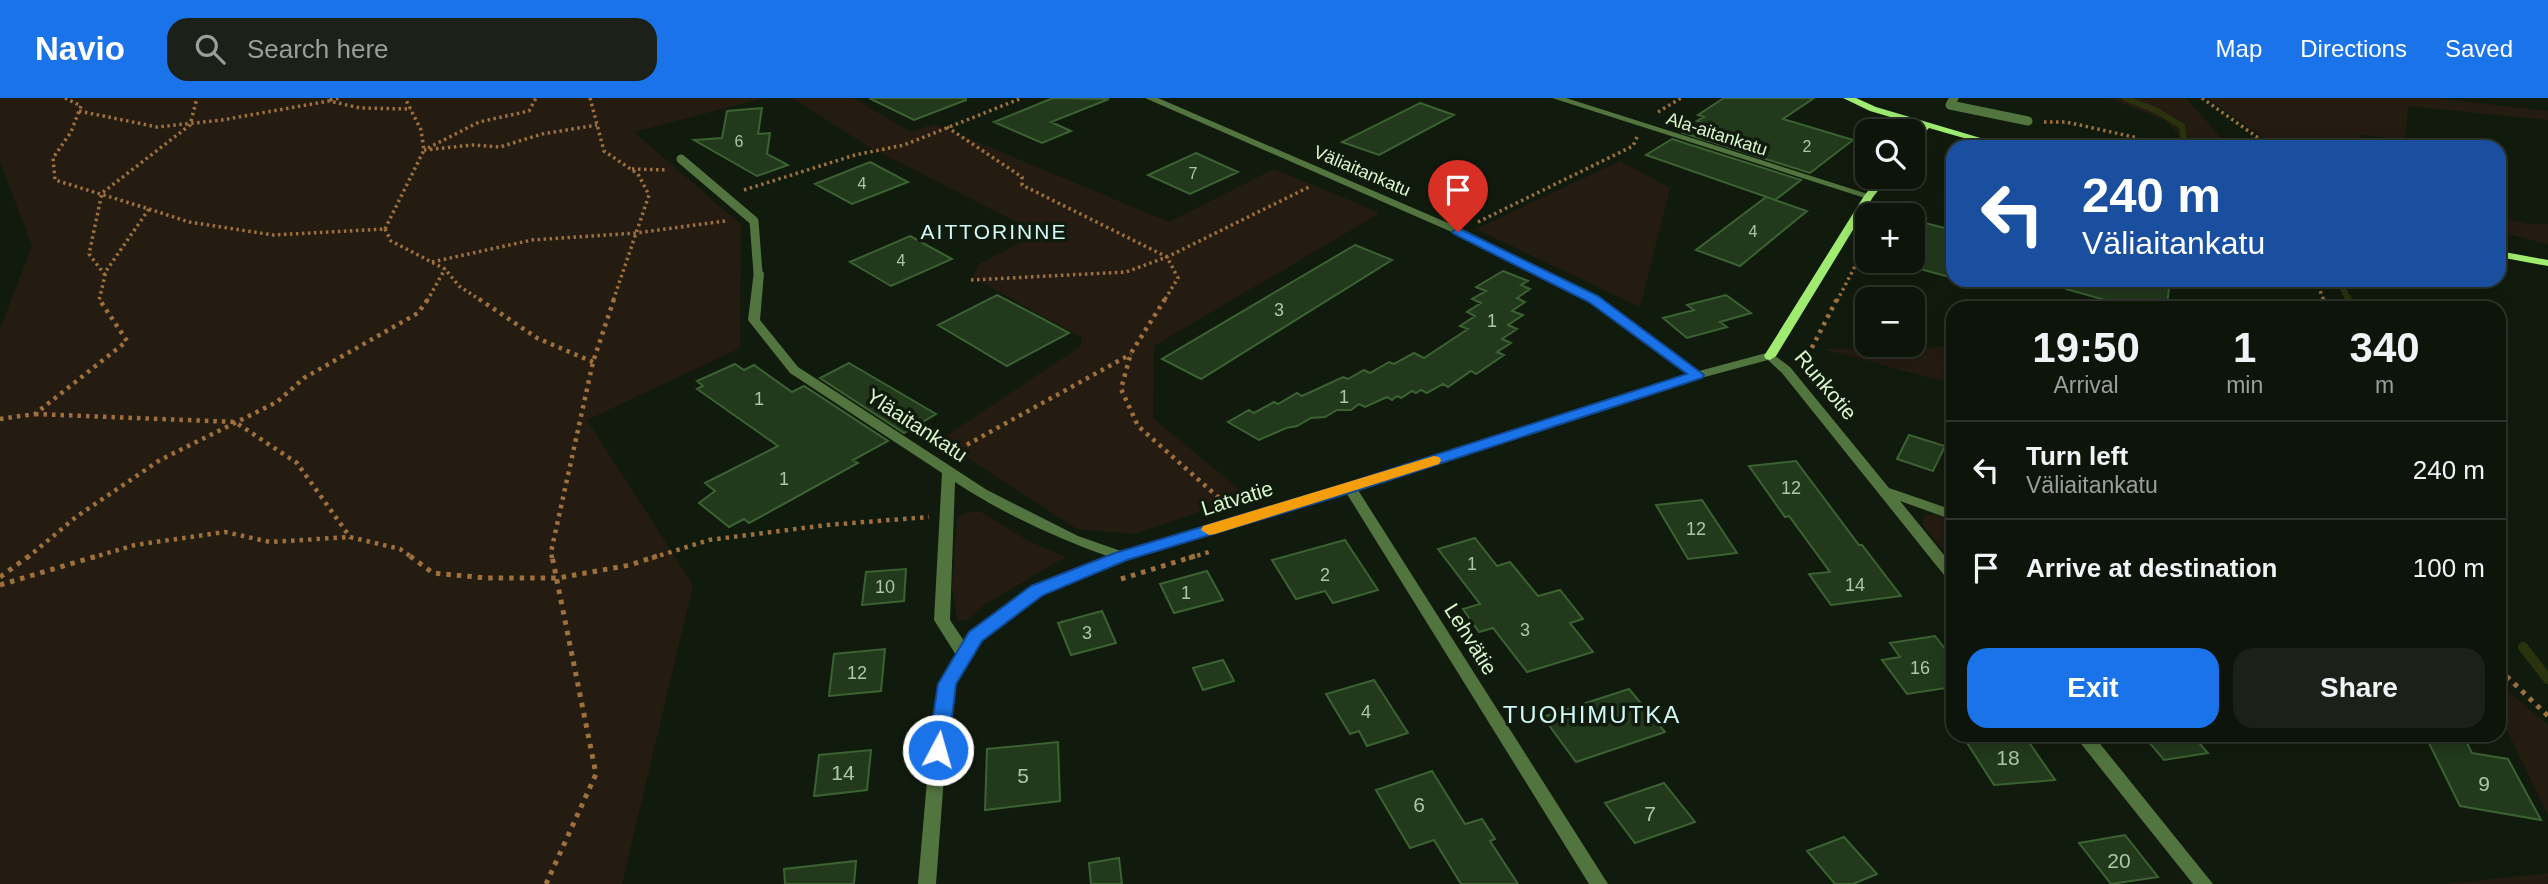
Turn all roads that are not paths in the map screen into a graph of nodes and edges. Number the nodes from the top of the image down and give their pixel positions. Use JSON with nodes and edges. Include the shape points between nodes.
{"nodes":[{"id":1,"x":1150,"y":98,"type":"edge"},
{"id":2,"x":1558,"y":98,"type":"edge"},
{"id":3,"x":1848,"y":98,"type":"edge"},
{"id":4,"x":1860,"y":98,"type":"edge"},
{"id":5,"x":1954,"y":98,"type":"edge"},
{"id":6,"x":2028,"y":121,"type":"road end"},
{"id":7,"x":1927,"y":124,"type":"junction"},
{"id":8,"x":1925,"y":126,"type":"edge"},
{"id":9,"x":1982,"y":140,"type":"edge"},
{"id":10,"x":681,"y":159,"type":"dead end"},
{"id":11,"x":1874,"y":189,"type":"edge"},
{"id":12,"x":1868,"y":196,"type":"junction"},
{"id":13,"x":2506,"y":255,"type":"edge"},
{"id":14,"x":2548,"y":263,"type":"edge"},
{"id":15,"x":758,"y":273,"type":"joint"},
{"id":16,"x":1770,"y":356,"type":"junction"},
{"id":17,"x":1697,"y":375,"type":"junction"},
{"id":18,"x":949,"y":471,"type":"junction"},
{"id":19,"x":1350,"y":488,"type":"junction"},
{"id":20,"x":1883,"y":491,"type":"junction"},
{"id":21,"x":1946,"y":513,"type":"edge"},
{"id":22,"x":1121,"y":556,"type":"junction"},
{"id":23,"x":1946,"y":568,"type":"edge"},
{"id":24,"x":964,"y":654,"type":"junction"},
{"id":25,"x":2089,"y":742,"type":"edge"},
{"id":26,"x":927,"y":884,"type":"edge"},
{"id":27,"x":1599,"y":884,"type":"edge"},
{"id":28,"x":2204,"y":884,"type":"edge"}],
"edges":[{"from":1,"to":17,"type":"street","name":"Väliaitankatu","via":[[1458,232],[1594,299]]},
{"from":2,"to":12,"type":"street","name":"Ala-aitankatu"},
{"from":3,"to":7,"type":"street"},
{"from":4,"to":7,"type":"street"},
{"from":5,"to":6,"type":"lane","via":[[1950,105]]},
{"from":7,"to":8,"type":"street"},
{"from":7,"to":9,"type":"street"},
{"from":10,"to":15,"type":"lane","via":[[754,221]]},
{"from":11,"to":12,"type":"street","name":"Runkotie"},
{"from":12,"to":16,"type":"street","name":"Runkotie"},
{"from":13,"to":14,"type":"street"},
{"from":15,"to":18,"type":"street","name":"Yläaitankatu","via":[[754,320],[794,370]]},
{"from":16,"to":17,"type":"street","name":"Latvatie"},
{"from":16,"to":20,"type":"street","name":"Runkotie"},
{"from":17,"to":19,"type":"street","name":"Latvatie"},
{"from":18,"to":22,"type":"street","name":"Yläaitankatu","via":[[1073,539]]},
{"from":18,"to":24,"type":"street","via":[[942,620]]},
{"from":19,"to":22,"type":"street","name":"Latvatie"},
{"from":19,"to":27,"type":"street","name":"Lehvätie"},
{"from":20,"to":21,"type":"street"},
{"from":20,"to":23,"type":"street","name":"Runkotie"},
{"from":22,"to":24,"type":"street","name":"Latvatie","via":[[1037,590],[975,636]]},
{"from":24,"to":26,"type":"street","name":"Latvatie","via":[[947,684],[940,723]]},
{"from":25,"to":28,"type":"street"}]}
